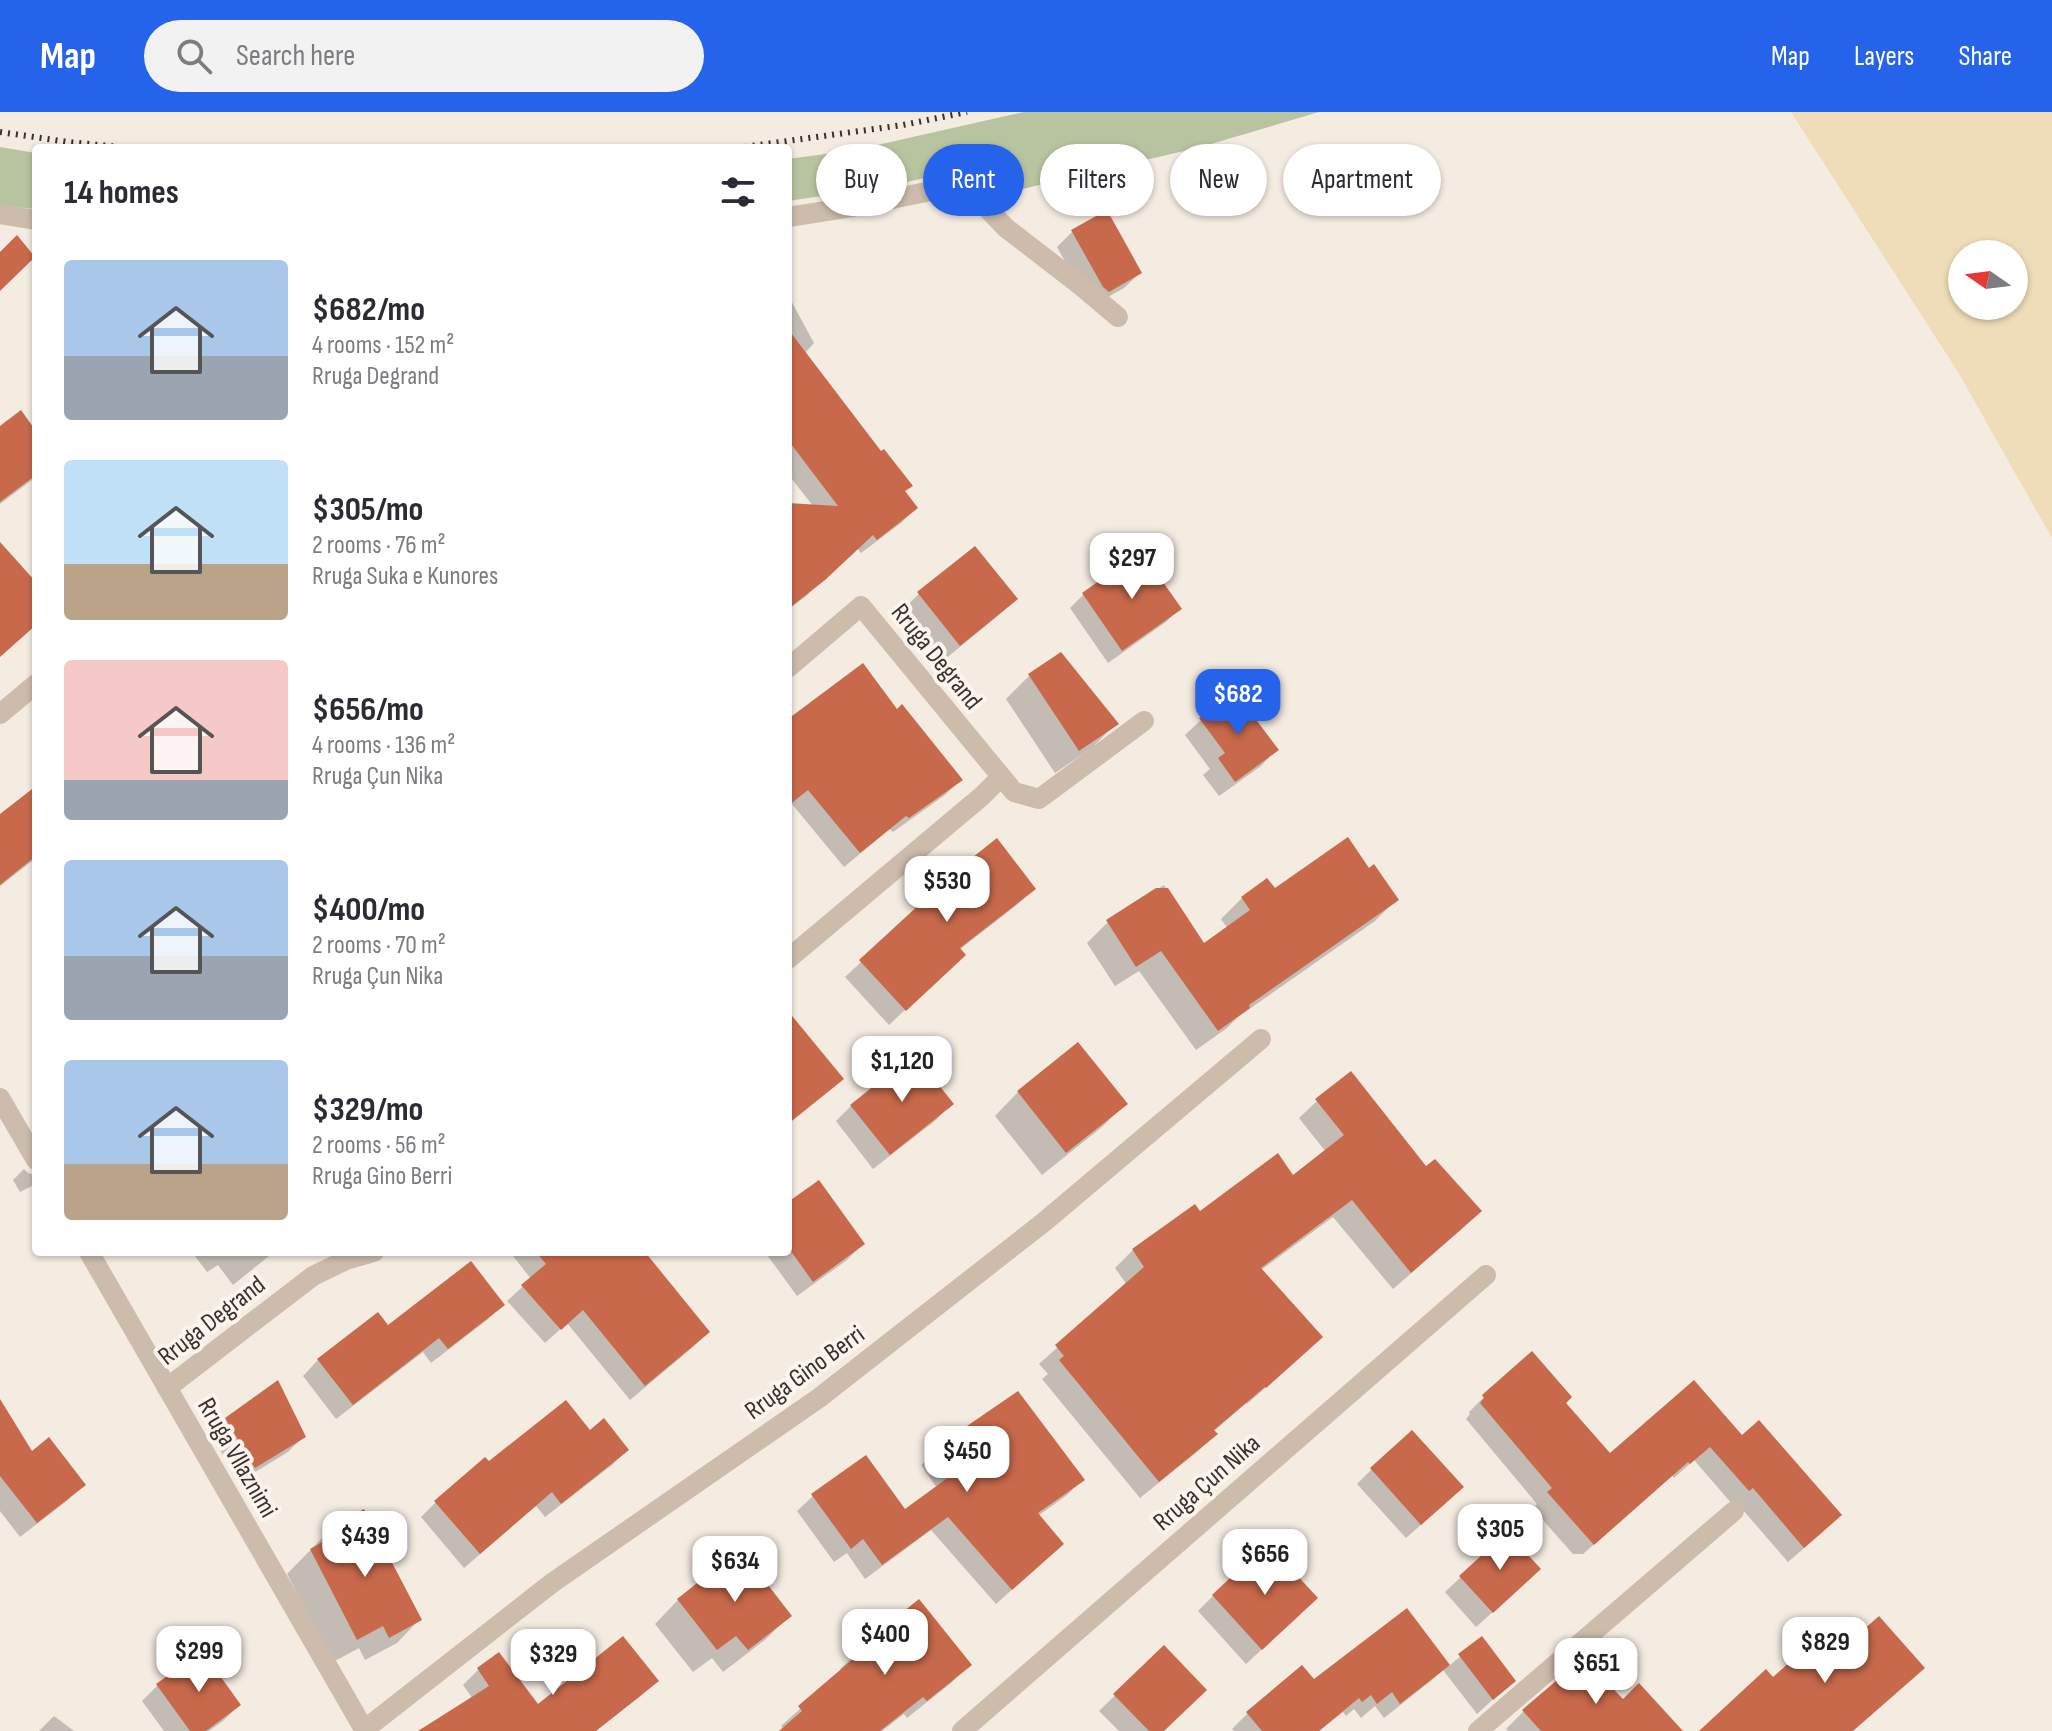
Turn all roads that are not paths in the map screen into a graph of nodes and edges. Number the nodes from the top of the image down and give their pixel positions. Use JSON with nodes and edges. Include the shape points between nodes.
{"nodes":[{"id":1,"x":0,"y":214,"type":"edge"},
{"id":2,"x":792,"y":216,"type":"edge"},
{"id":3,"x":32,"y":219,"type":"edge"},
{"id":4,"x":1118,"y":317,"type":"dead end"},
{"id":5,"x":792,"y":665,"type":"edge"},
{"id":6,"x":32,"y":687,"type":"edge"},
{"id":7,"x":0,"y":714,"type":"edge"},
{"id":8,"x":1144,"y":721,"type":"dead end"},
{"id":9,"x":1001,"y":777,"type":"junction"},
{"id":10,"x":792,"y":956,"type":"edge"},
{"id":11,"x":1261,"y":1039,"type":"dead end"},
{"id":12,"x":0,"y":1098,"type":"edge"},
{"id":13,"x":32,"y":1119,"type":"edge"},
{"id":14,"x":18,"y":1128,"type":"junction"},
{"id":15,"x":32,"y":1153,"type":"edge"},
{"id":16,"x":91,"y":1256,"type":"edge"},
{"id":17,"x":360,"y":1256,"type":"edge"},
{"id":18,"x":1486,"y":1275,"type":"dead end"},
{"id":19,"x":167,"y":1388,"type":"junction"},
{"id":20,"x":1734,"y":1511,"type":"dead end"},
{"id":21,"x":365,"y":1730,"type":"edge"},
{"id":22,"x":962,"y":1731,"type":"edge"},
{"id":23,"x":1478,"y":1731,"type":"edge"}],
"edges":[{"from":1,"to":3,"type":"street"},
{"from":2,"to":4,"type":"street","via":[[961,185]]},
{"from":5,"to":9,"type":"street","name":"Rruga Degrand","via":[[861,606]]},
{"from":6,"to":7,"type":"street"},
{"from":8,"to":9,"type":"street","name":"Rruga Degrand","via":[[1039,799],[1014,792]]},
{"from":9,"to":10,"type":"street"},
{"from":11,"to":21,"type":"street","name":"Rruga Gino Berri","via":[[1044,1222],[819,1398],[552,1583]]},
{"from":12,"to":14,"type":"street"},
{"from":13,"to":14,"type":"street"},
{"from":14,"to":15,"type":"street"},
{"from":16,"to":19,"type":"street","name":"Rruga Vllaznimi"},
{"from":17,"to":19,"type":"street","name":"Rruga Degrand","via":[[313,1276]]},
{"from":18,"to":22,"type":"street","name":"Rruga Çun Nika"},
{"from":19,"to":21,"type":"street","name":"Rruga Vllaznimi"},
{"from":20,"to":23,"type":"street"}]}
